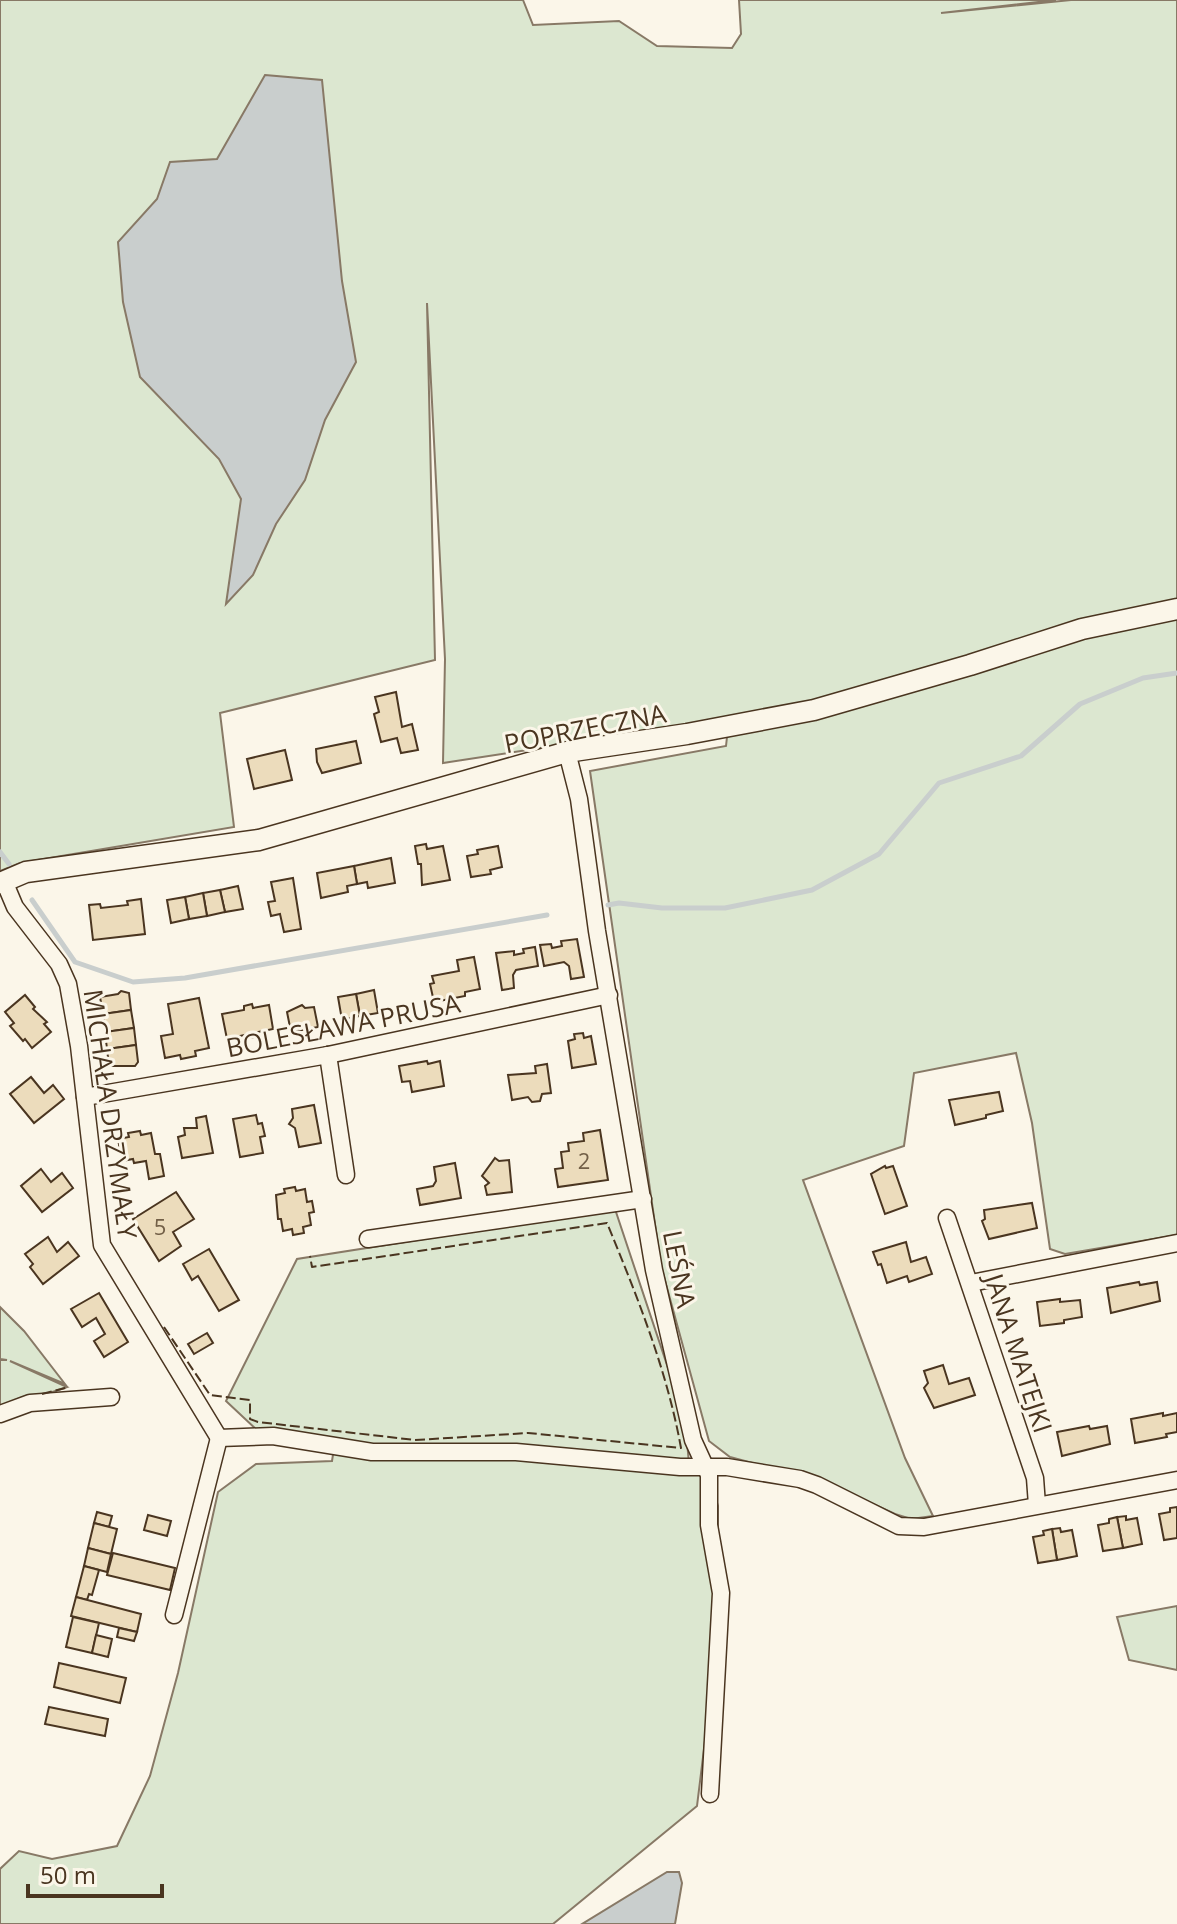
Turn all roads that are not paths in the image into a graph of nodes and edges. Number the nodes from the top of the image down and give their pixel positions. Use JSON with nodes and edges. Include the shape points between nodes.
{"nodes":[{"id":1,"x":1177,"y":609,"type":"edge"},
{"id":2,"x":567,"y":752,"type":"junction"},
{"id":3,"x":2,"y":882,"type":"edge"},
{"id":4,"x":609,"y":995,"type":"junction"},
{"id":5,"x":328,"y":1055,"type":"junction"},
{"id":6,"x":85,"y":1097,"type":"junction"},
{"id":7,"x":346,"y":1175,"type":"dead end"},
{"id":8,"x":643,"y":1199,"type":"junction"},
{"id":9,"x":947,"y":1218,"type":"dead end"},
{"id":10,"x":368,"y":1239,"type":"dead end"},
{"id":11,"x":1177,"y":1243,"type":"edge"},
{"id":12,"x":971,"y":1283,"type":"junction"},
{"id":13,"x":111,"y":1397,"type":"dead end"},
{"id":14,"x":0,"y":1414,"type":"edge"},
{"id":15,"x":219,"y":1438,"type":"junction"},
{"id":16,"x":706,"y":1467,"type":"junction"},
{"id":17,"x":1177,"y":1480,"type":"edge"},
{"id":18,"x":1037,"y":1505,"type":"junction"},
{"id":19,"x":174,"y":1615,"type":"dead end"},
{"id":20,"x":710,"y":1794,"type":"dead end"}],
"edges":[{"from":1,"to":2,"type":"street","name":"POPRZECZNA","via":[[1082,629],[814,710]]},
{"from":2,"to":3,"type":"street","name":"POPRZECZNA","via":[[259,840],[26,872]]},
{"from":2,"to":4,"type":"street","name":"LEŚNA"},
{"from":3,"to":6,"type":"street","name":"MICHAŁA DRZYMAŁY","via":[[68,984]]},
{"from":4,"to":5,"type":"street","name":"BOLESŁAWA PRUSA"},
{"from":4,"to":8,"type":"street","name":"LEŚNA"},
{"from":5,"to":6,"type":"street","name":"BOLESŁAWA PRUSA"},
{"from":5,"to":7,"type":"street"},
{"from":6,"to":15,"type":"street","name":"MICHAŁA DRZYMAŁY","via":[[102,1245]]},
{"from":8,"to":10,"type":"street"},
{"from":8,"to":16,"type":"street","name":"LEŚNA","via":[[693,1440]]},
{"from":9,"to":12,"type":"street","name":"JANA MATEJKI"},
{"from":11,"to":12,"type":"street"},
{"from":12,"to":18,"type":"street","name":"JANA MATEJKI","via":[[1035,1478]]},
{"from":13,"to":14,"type":"street","via":[[30,1403]]},
{"from":15,"to":16,"type":"street","via":[[273,1436],[372,1452],[516,1452]]},
{"from":15,"to":19,"type":"street"},
{"from":16,"to":18,"type":"street","via":[[800,1479],[899,1526],[924,1527]]},
{"from":16,"to":20,"type":"street","name":"LEŚNA","via":[[721,1593]]},
{"from":17,"to":18,"type":"street"}]}
